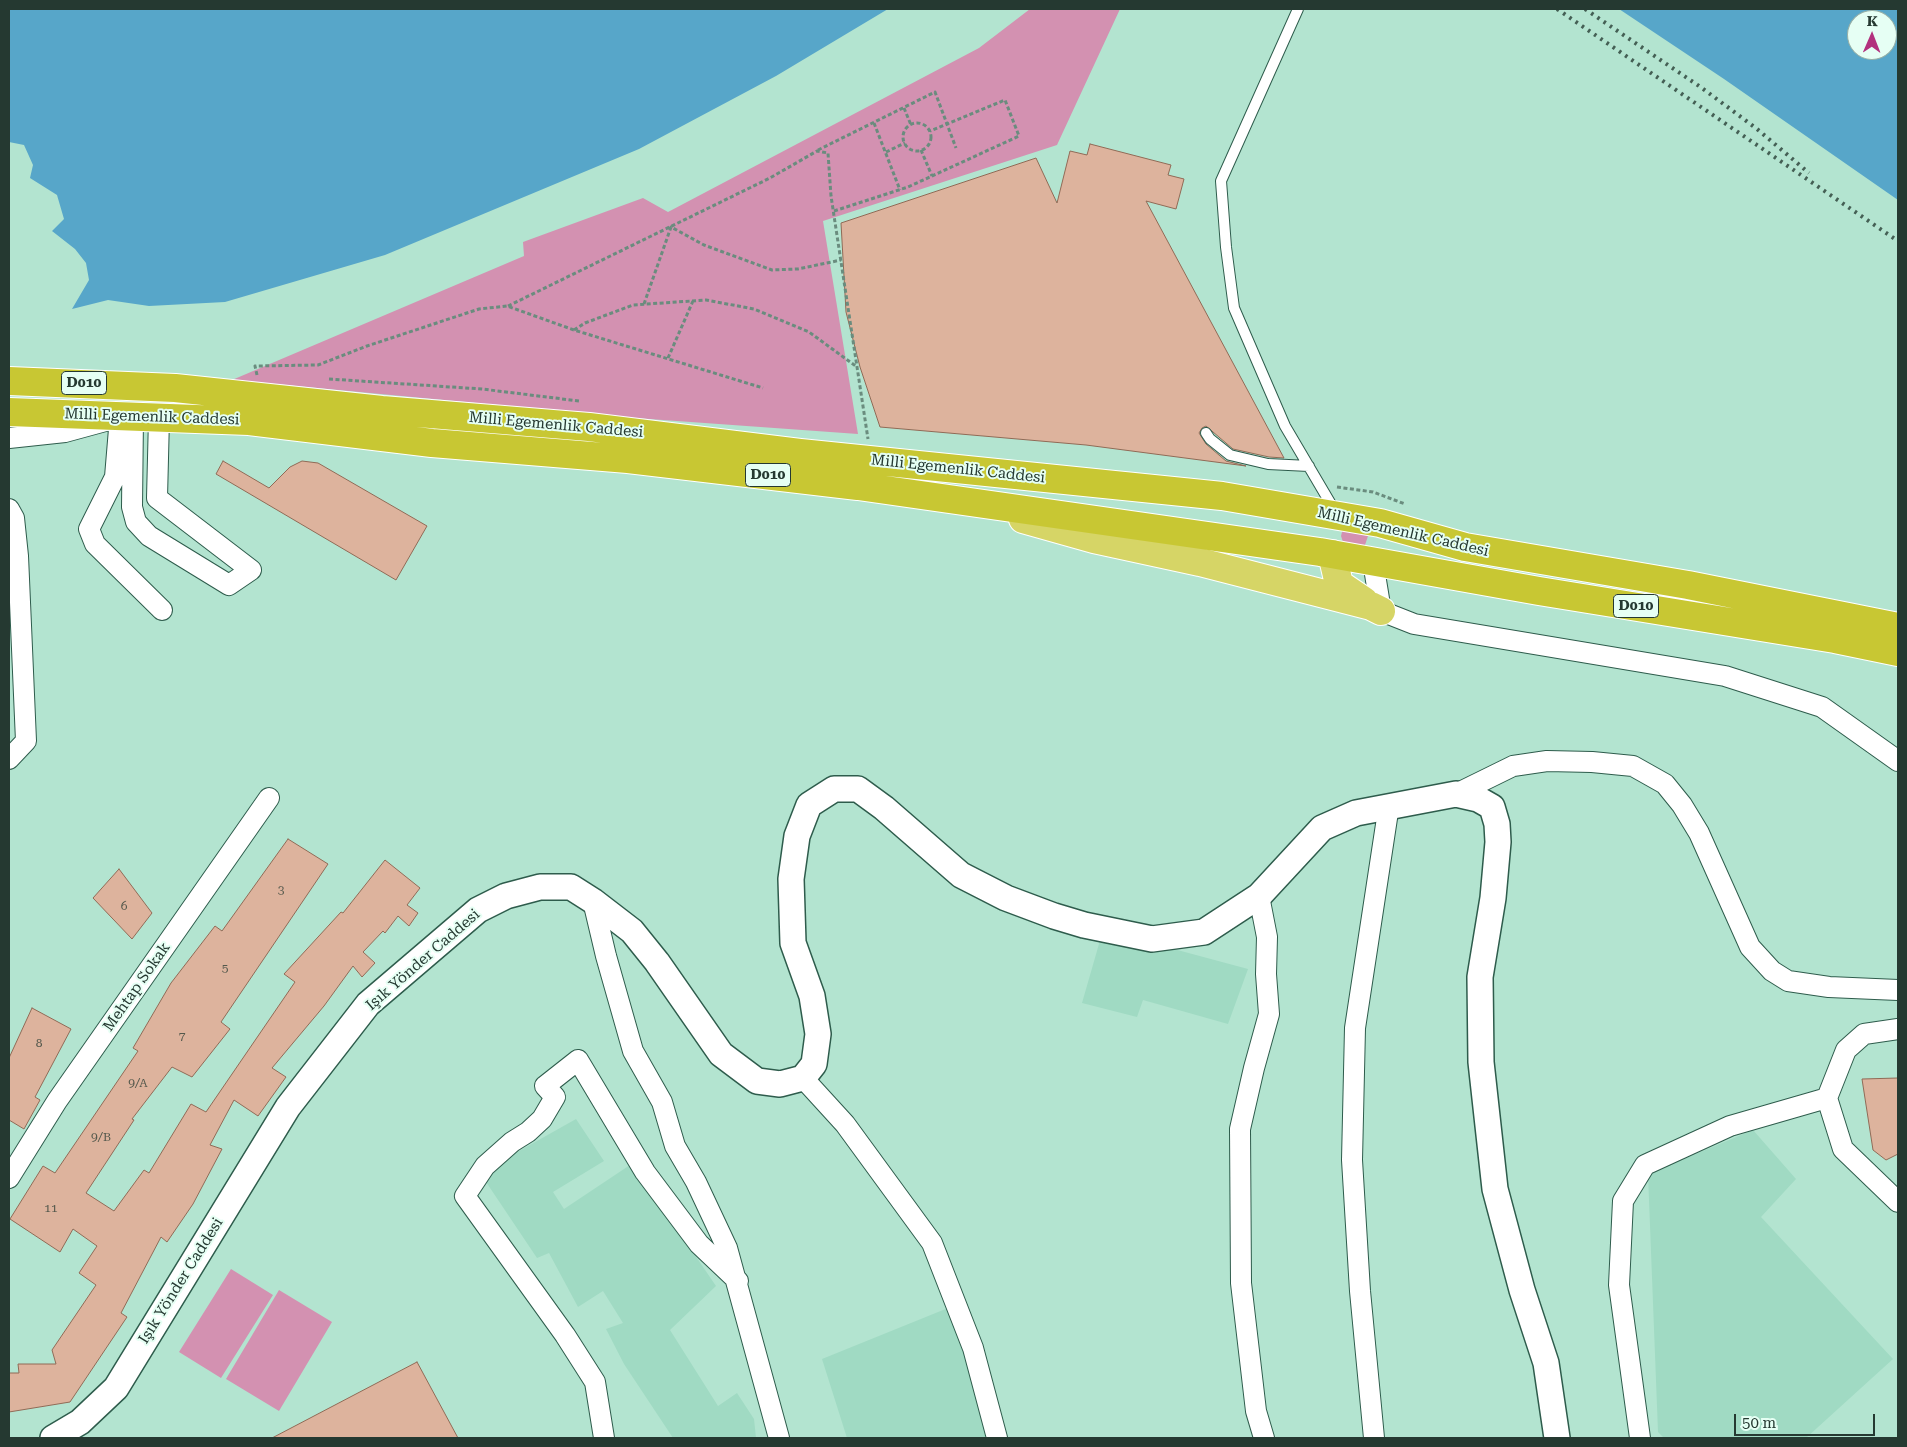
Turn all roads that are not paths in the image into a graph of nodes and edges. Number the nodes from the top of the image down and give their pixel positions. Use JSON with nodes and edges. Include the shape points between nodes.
{"nodes":[{"id":1,"x":1298,"y":9,"type":"edge"},
{"id":2,"x":9,"y":381,"type":"edge"},
{"id":3,"x":149,"y":403,"type":"junction"},
{"id":4,"x":9,"y":412,"type":"edge"},
{"id":5,"x":1206,"y":433,"type":"dead end"},
{"id":6,"x":9,"y":438,"type":"edge"},
{"id":7,"x":1309,"y":466,"type":"junction"},
{"id":8,"x":944,"y":498,"type":"junction"},
{"id":9,"x":9,"y":510,"type":"edge"},
{"id":10,"x":1338,"y":516,"type":"junction"},
{"id":11,"x":1380,"y":523,"type":"junction"},
{"id":12,"x":1332,"y":554,"type":"junction"},
{"id":13,"x":1373,"y":562,"type":"junction"},
{"id":14,"x":1376,"y":608,"type":"junction"},
{"id":15,"x":162,"y":610,"type":"dead end"},
{"id":16,"x":1898,"y":627,"type":"edge"},
{"id":17,"x":1898,"y":652,"type":"edge"},
{"id":18,"x":9,"y":760,"type":"edge"},
{"id":19,"x":1898,"y":762,"type":"edge"},
{"id":20,"x":1456,"y":794,"type":"junction"},
{"id":21,"x":269,"y":798,"type":"dead end"},
{"id":22,"x":1389,"y":805,"type":"junction"},
{"id":23,"x":1259,"y":896,"type":"junction"},
{"id":24,"x":593,"y":900,"type":"junction"},
{"id":25,"x":1898,"y":990,"type":"edge"},
{"id":26,"x":1898,"y":1029,"type":"edge"},
{"id":27,"x":803,"y":1078,"type":"junction"},
{"id":28,"x":1827,"y":1098,"type":"junction"},
{"id":29,"x":9,"y":1178,"type":"edge"},
{"id":30,"x":1898,"y":1202,"type":"edge"},
{"id":31,"x":738,"y":1282,"type":"junction"},
{"id":32,"x":53,"y":1438,"type":"edge"},
{"id":33,"x":604,"y":1438,"type":"edge"},
{"id":34,"x":779,"y":1438,"type":"edge"},
{"id":35,"x":997,"y":1438,"type":"edge"},
{"id":36,"x":1264,"y":1438,"type":"edge"},
{"id":37,"x":1374,"y":1438,"type":"edge"},
{"id":38,"x":1557,"y":1438,"type":"edge"},
{"id":39,"x":1640,"y":1438,"type":"edge"}],
"edges":[{"from":1,"to":7,"type":"lane","via":[[1221,181],[1234,308],[1285,426]]},
{"from":2,"to":3,"type":"highway","name":"Milli Egemenlik Caddesi","number":"D010"},
{"from":3,"to":3,"type":"street","via":[[132,506],[136,522],[149,536],[229,586],[251,570],[157,498]]},
{"from":3,"to":4,"type":"highway","name":"Milli Egemenlik Caddesi","number":"D010"},
{"from":3,"to":6,"type":"street","via":[[65,432]]},
{"from":3,"to":8,"type":"highway","name":"Milli Egemenlik Caddesi","number":"D010","via":[[249,421],[432,443],[628,459]]},
{"from":3,"to":10,"type":"highway","name":"Milli Egemenlik Caddesi","number":"D010","via":[[382,410],[590,427],[800,454],[1222,496]]},
{"from":3,"to":15,"type":"street","via":[[89,529],[95,544]]},
{"from":5,"to":7,"type":"lane","via":[[1230,455],[1268,464]]},
{"from":7,"to":10,"type":"lane"},
{"from":8,"to":12,"type":"highway","name":"Milli Egemenlik Caddesi","number":"D010"},
{"from":8,"to":14,"type":"main road","via":[[1094,539],[1200,562]]},
{"from":9,"to":18,"type":"street","via":[[14,518],[18,556],[26,741]]},
{"from":10,"to":11,"type":"highway","name":"Milli Egemenlik Caddesi","number":"D010"},
{"from":10,"to":12,"type":"highway"},
{"from":11,"to":13,"type":"highway"},
{"from":11,"to":16,"type":"highway","name":"Milli Egemenlik Caddesi","number":"D010","via":[[1465,547],[1688,585]]},
{"from":12,"to":13,"type":"highway","name":"Milli Egemenlik Caddesi","number":"D010"},
{"from":12,"to":14,"type":"main road","via":[[1339,584]]},
{"from":13,"to":14,"type":"street"},
{"from":13,"to":17,"type":"highway","name":"Milli Egemenlik Caddesi","number":"D010"},
{"from":14,"to":19,"type":"street","via":[[1414,624],[1725,676],[1822,706]]},
{"from":20,"to":22,"type":"street"},
{"from":20,"to":25,"type":"street","via":[[1513,766],[1547,761],[1633,766],[1665,784],[1682,805],[1750,947],[1772,971],[1788,981],[1829,987]]},
{"from":20,"to":38,"type":"street","via":[[1478,799],[1492,807],[1497,824],[1493,898],[1480,977],[1481,1062],[1495,1188],[1522,1290],[1546,1363]]},
{"from":21,"to":29,"type":"street","name":"Mehtap Sokak","via":[[57,1101]]},
{"from":22,"to":23,"type":"street","via":[[1356,813],[1322,828]]},
{"from":22,"to":37,"type":"street","via":[[1355,1028],[1352,1160]]},
{"from":23,"to":27,"type":"street","via":[[1204,932],[1152,938],[1084,925],[1006,898],[961,875],[858,789],[834,790],[809,805],[797,836],[791,879],[793,943],[812,996],[818,1034],[814,1064]]},
{"from":23,"to":36,"type":"street","via":[[1267,937],[1269,1014],[1240,1130],[1241,1283],[1256,1411]]},
{"from":24,"to":27,"type":"street","name":"Işık Yönder Caddesi","via":[[632,931],[721,1054],[757,1081],[780,1084]]},
{"from":24,"to":31,"type":"street","via":[[633,1051],[662,1102],[676,1146],[727,1248]]},
{"from":24,"to":32,"type":"street","name":"Işık Yönder Caddesi","via":[[571,887],[540,887],[506,896],[478,910],[368,1004],[288,1107],[116,1388],[80,1422]]},
{"from":26,"to":28,"type":"street","via":[[1864,1034],[1846,1050]]},
{"from":27,"to":35,"type":"street","via":[[845,1124],[932,1243],[973,1348]]},
{"from":28,"to":30,"type":"street","via":[[1843,1149]]},
{"from":28,"to":39,"type":"street","via":[[1730,1126],[1645,1165],[1623,1202],[1619,1285]]},
{"from":31,"to":33,"type":"street","via":[[699,1244],[645,1172],[578,1060],[545,1086],[555,1097],[542,1119],[485,1166],[466,1196],[595,1382]]},
{"from":31,"to":34,"type":"street","via":[[768,1406]]}]}
